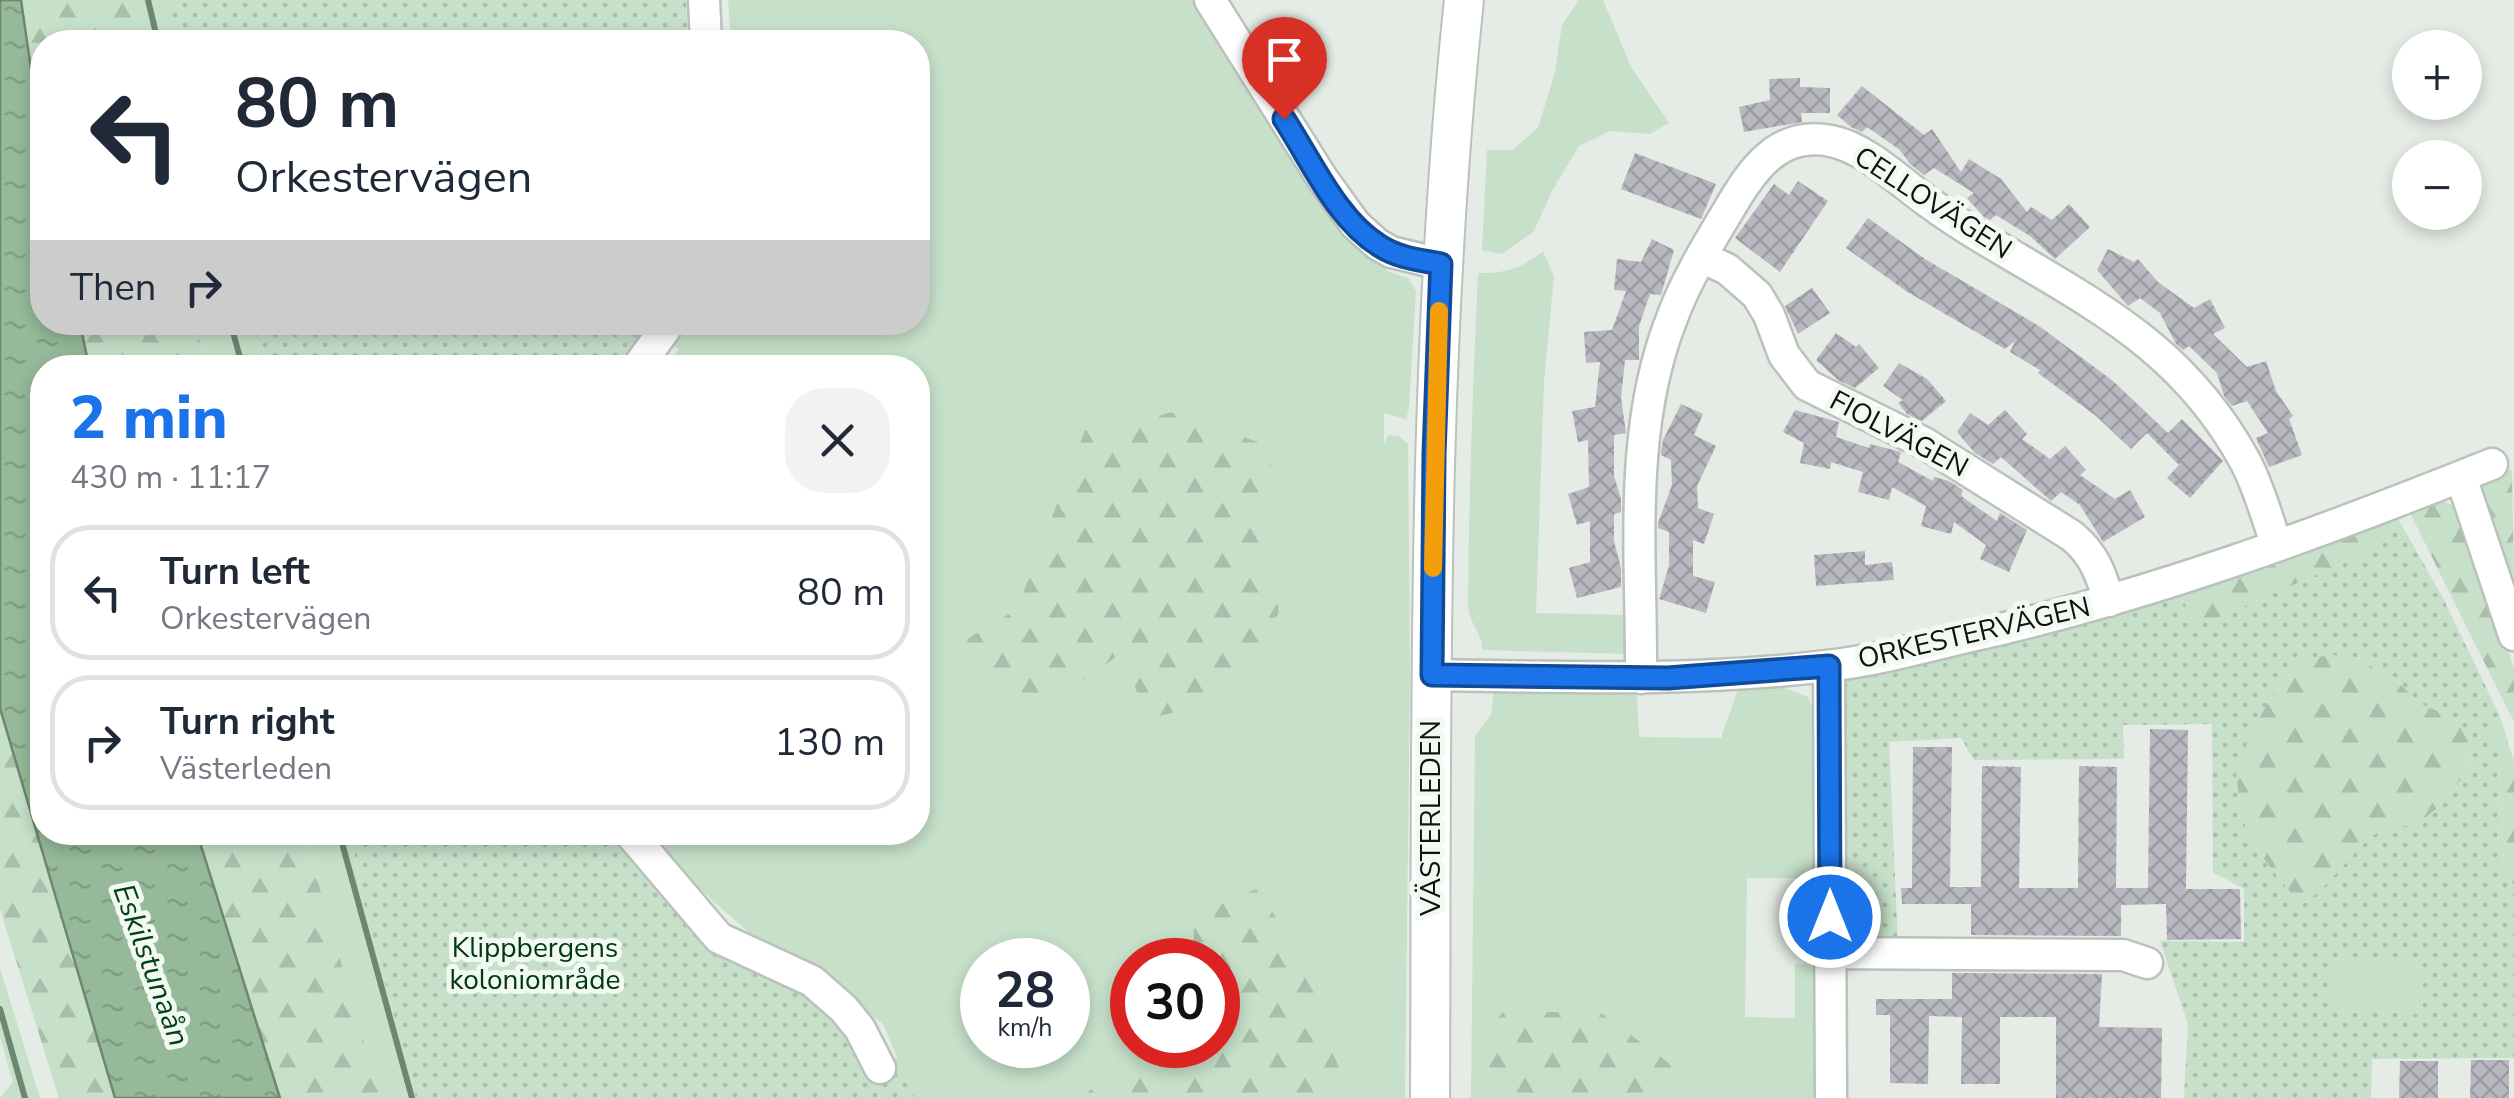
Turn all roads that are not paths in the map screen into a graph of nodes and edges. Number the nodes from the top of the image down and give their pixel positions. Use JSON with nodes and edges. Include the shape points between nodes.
{"nodes":[{"id":1,"x":704,"y":0,"type":"edge"},
{"id":2,"x":1210,"y":0,"type":"edge"},
{"id":3,"x":1464,"y":0,"type":"edge"},
{"id":4,"x":705,"y":30,"type":"edge"},
{"id":5,"x":1701,"y":257,"type":"junction"},
{"id":6,"x":1441,"y":264,"type":"junction"},
{"id":7,"x":2492,"y":464,"type":"dead end"},
{"id":8,"x":2461,"y":476,"type":"junction"},
{"id":9,"x":2278,"y":546,"type":"junction"},
{"id":10,"x":2109,"y":601,"type":"junction"},
{"id":11,"x":2514,"y":635,"type":"edge"},
{"id":12,"x":1829,"y":666,"type":"junction"},
{"id":13,"x":1432,"y":675,"type":"junction"},
{"id":14,"x":1641,"y":678,"type":"junction"},
{"id":15,"x":640,"y":845,"type":"edge"},
{"id":16,"x":1830,"y":953,"type":"junction"},
{"id":17,"x":2147,"y":963,"type":"dead end"},
{"id":18,"x":880,"y":1068,"type":"dead end"},
{"id":19,"x":1430,"y":1098,"type":"edge"},
{"id":20,"x":1831,"y":1098,"type":"edge"}],
"edges":[{"from":1,"to":4,"type":"street"},
{"from":2,"to":6,"type":"street","via":[[1355,224],[1391,252]]},
{"from":3,"to":6,"type":"main road","name":"VÄSTERLEDEN"},
{"from":5,"to":9,"type":"street","name":"CELLOVÄGEN","via":[[1758,163],[1788,144],[1813,139],[1846,145],[2114,315],[2155,349],[2206,403],[2246,464]]},
{"from":5,"to":10,"type":"street","name":"FIOLVÄGEN","via":[[1728,269],[1757,295],[1784,355],[1807,385],[1924,444],[2072,536],[2100,570]]},
{"from":5,"to":14,"type":"street","name":"CELLOVÄGEN","via":[[1670,322],[1644,438]]},
{"from":6,"to":13,"type":"main road","name":"VÄSTERLEDEN"},
{"from":7,"to":8,"type":"street","name":"ORKESTERVÄGEN"},
{"from":8,"to":9,"type":"street","name":"ORKESTERVÄGEN"},
{"from":8,"to":11,"type":"street"},
{"from":9,"to":10,"type":"street","name":"ORKESTERVÄGEN"},
{"from":10,"to":12,"type":"street","name":"ORKESTERVÄGEN"},
{"from":12,"to":14,"type":"street","name":"ORKESTERVÄGEN"},
{"from":12,"to":16,"type":"street"},
{"from":13,"to":14,"type":"street","name":"ORKESTERVÄGEN"},
{"from":13,"to":19,"type":"main road","name":"VÄSTERLEDEN"},
{"from":15,"to":18,"type":"street","via":[[718,938],[812,982],[836,1002]]},
{"from":16,"to":17,"type":"street","via":[[2123,955]]},
{"from":16,"to":20,"type":"street"}]}
